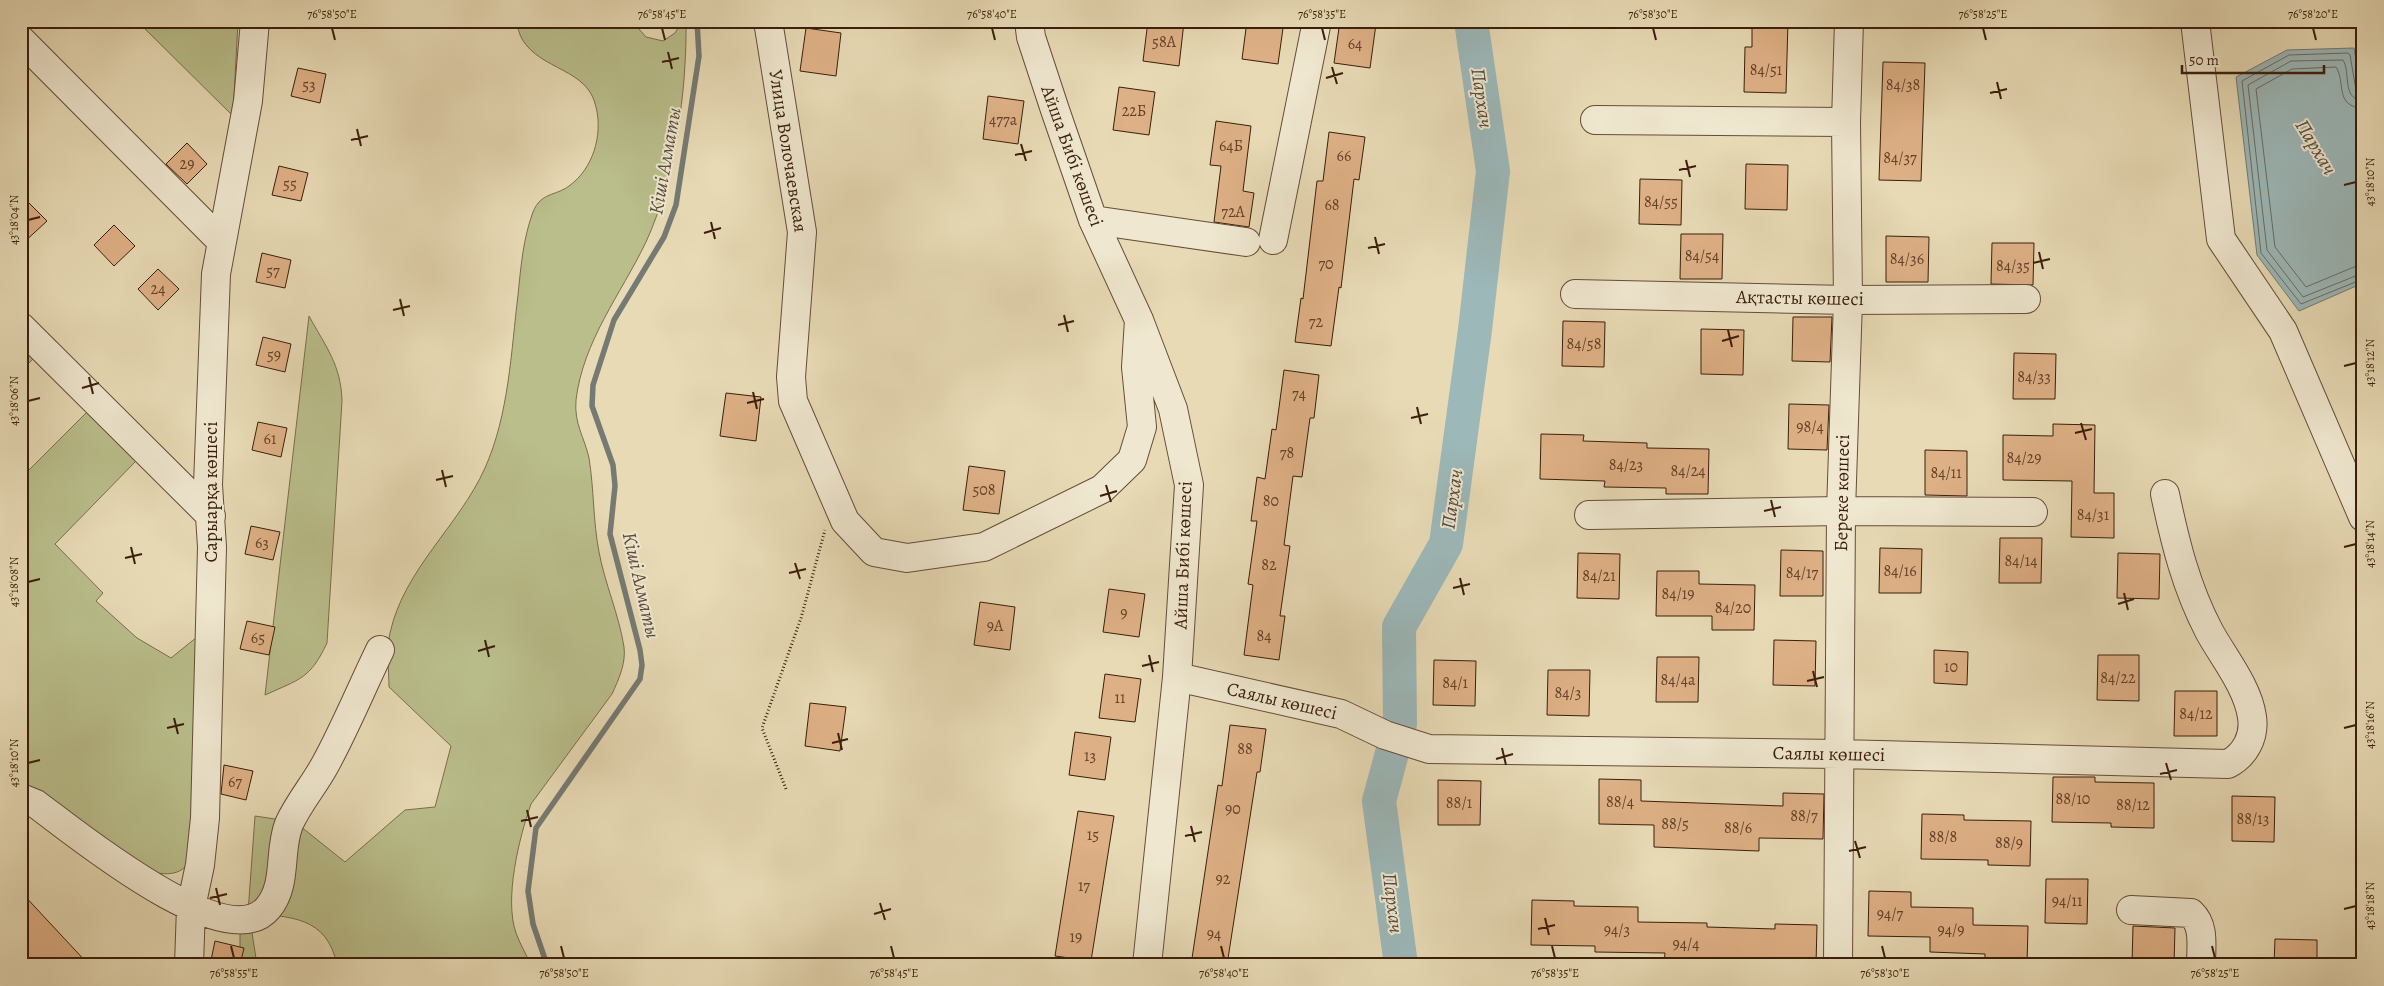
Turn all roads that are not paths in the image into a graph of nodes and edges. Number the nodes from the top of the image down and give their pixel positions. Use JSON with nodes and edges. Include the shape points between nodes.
{"nodes":[{"id":1,"x":255,"y":21,"type":"edge"},
{"id":2,"x":768,"y":21,"type":"edge"},
{"id":3,"x":1028,"y":21,"type":"edge"},
{"id":4,"x":1317,"y":21,"type":"edge"},
{"id":5,"x":1849,"y":21,"type":"edge"},
{"id":6,"x":2195,"y":21,"type":"edge"},
{"id":7,"x":21,"y":40,"type":"edge"},
{"id":8,"x":1595,"y":120,"type":"dead end"},
{"id":9,"x":1846,"y":122,"type":"junction"},
{"id":10,"x":1093,"y":220,"type":"junction"},
{"id":11,"x":1273,"y":240,"type":"dead end"},
{"id":12,"x":221,"y":241,"type":"junction"},
{"id":13,"x":1246,"y":242,"type":"dead end"},
{"id":14,"x":1575,"y":294,"type":"dead end"},
{"id":15,"x":2026,"y":299,"type":"dead end"},
{"id":16,"x":1848,"y":300,"type":"junction"},
{"id":17,"x":1139,"y":320,"type":"junction"},
{"id":18,"x":21,"y":327,"type":"edge"},
{"id":19,"x":2164,"y":494,"type":"dead end"},
{"id":20,"x":1841,"y":512,"type":"junction"},
{"id":21,"x":2033,"y":512,"type":"dead end"},
{"id":22,"x":1589,"y":515,"type":"dead end"},
{"id":23,"x":210,"y":516,"type":"junction"},
{"id":24,"x":2363,"y":517,"type":"edge"},
{"id":25,"x":380,"y":650,"type":"dead end"},
{"id":26,"x":1177,"y":677,"type":"junction"},
{"id":27,"x":1840,"y":754,"type":"junction"},
{"id":28,"x":21,"y":798,"type":"edge"},
{"id":29,"x":191,"y":907,"type":"junction"},
{"id":30,"x":2131,"y":910,"type":"dead end"},
{"id":31,"x":189,"y":965,"type":"edge"},
{"id":32,"x":1147,"y":965,"type":"edge"},
{"id":33,"x":1838,"y":965,"type":"edge"},
{"id":34,"x":2201,"y":965,"type":"edge"}],
"edges":[{"from":1,"to":12,"type":"street","name":"Сарыарқа көшесі","via":[[248,101]]},
{"from":2,"to":17,"type":"street","name":"Улица Волочаевская","via":[[802,232],[791,377],[793,401],[846,521],[874,552],[907,558],[984,547],[1102,488],[1132,460],[1142,427],[1136,367]]},
{"from":3,"to":10,"type":"street","name":"Айша Бибі көшесі"},
{"from":4,"to":11,"type":"street"},
{"from":5,"to":9,"type":"street","name":"Береке көшесі"},
{"from":6,"to":24,"type":"street","via":[[2221,239],[2283,331]]},
{"from":7,"to":12,"type":"street"},
{"from":8,"to":9,"type":"street"},
{"from":9,"to":16,"type":"street","name":"Береке көшесі"},
{"from":10,"to":13,"type":"street"},
{"from":10,"to":17,"type":"street","name":"Айша Бибі көшесі"},
{"from":12,"to":23,"type":"street","name":"Сарыарқа көшесі","via":[[216,274],[208,485]]},
{"from":14,"to":16,"type":"street","name":"Ақтасты көшесі"},
{"from":15,"to":16,"type":"street","name":"Ақтасты көшесі"},
{"from":16,"to":20,"type":"street","name":"Береке көшесі"},
{"from":17,"to":26,"type":"street","name":"Айша Бибі көшесі","via":[[1173,408],[1189,485]]},
{"from":18,"to":23,"type":"street"},
{"from":19,"to":27,"type":"street","name":"Саялы көшесі","via":[[2180,564],[2192,596],[2243,691],[2252,717],[2251,734],[2246,751],[2240,758],[2228,764]]},
{"from":20,"to":21,"type":"street"},
{"from":20,"to":22,"type":"street"},
{"from":20,"to":27,"type":"street","name":"Береке көшесі"},
{"from":23,"to":29,"type":"street","name":"Сарыарқа көшесі","via":[[205,818]]},
{"from":25,"to":29,"type":"street","via":[[326,763],[287,830],[278,890],[267,910],[257,916],[234,919]]},
{"from":26,"to":27,"type":"street","name":"Саялы көшесі","via":[[1341,714],[1385,735],[1430,750]]},
{"from":26,"to":32,"type":"street","name":"Айша Бибі көшесі"},
{"from":27,"to":33,"type":"street","name":"Береке көшесі"},
{"from":28,"to":29,"type":"street","via":[[36,804],[142,880]]},
{"from":29,"to":31,"type":"street","name":"Сарыарқа көшесі"},
{"from":30,"to":34,"type":"street","via":[[2191,912],[2201,931]]}]}
